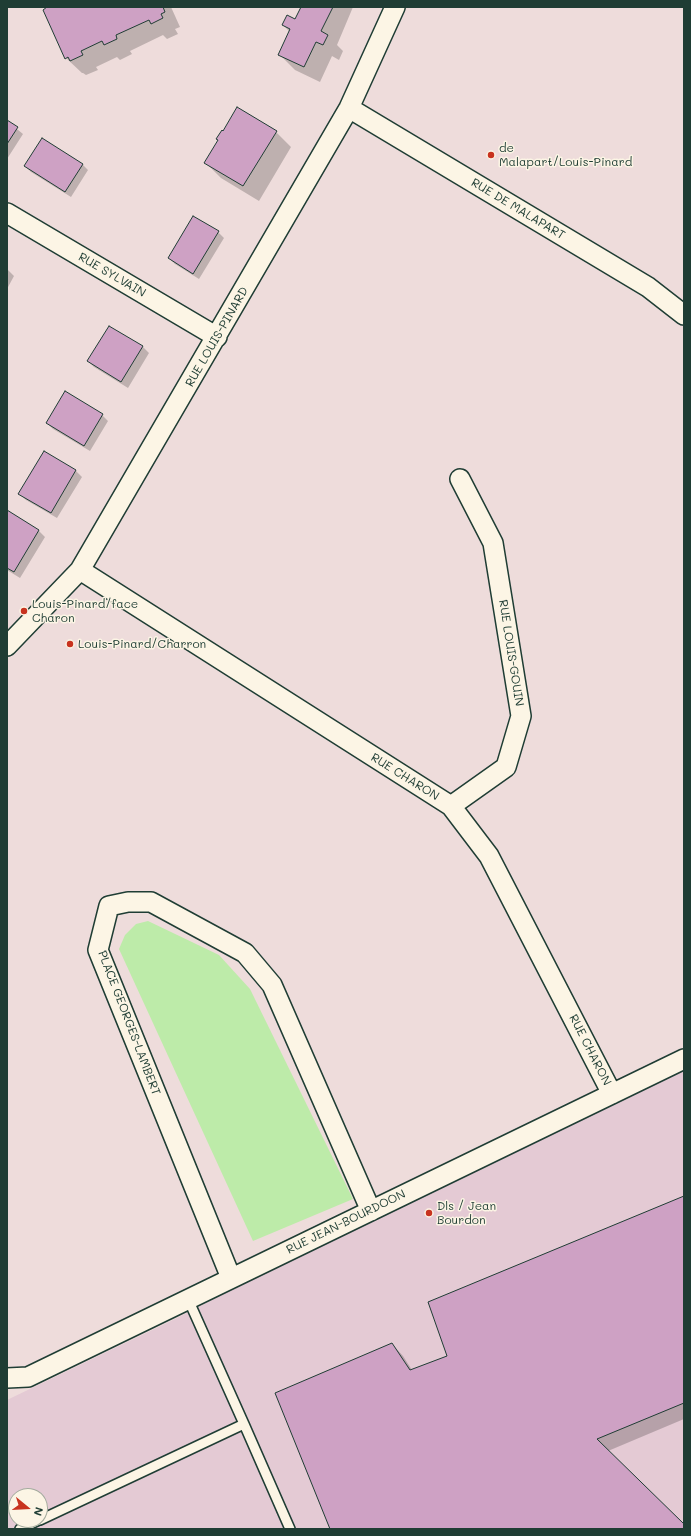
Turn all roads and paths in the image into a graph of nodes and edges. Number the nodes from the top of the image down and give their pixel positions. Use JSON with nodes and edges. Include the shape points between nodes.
{"nodes":[{"id":1,"x":395,"y":7,"type":"edge"},
{"id":2,"x":349,"y":108,"type":"junction"},
{"id":3,"x":7,"y":213,"type":"edge"},
{"id":4,"x":684,"y":315,"type":"edge"},
{"id":5,"x":217,"y":337,"type":"junction"},
{"id":6,"x":460,"y":479,"type":"dead end"},
{"id":7,"x":80,"y":570,"type":"junction"},
{"id":8,"x":7,"y":646,"type":"edge"},
{"id":9,"x":451,"y":806,"type":"junction"},
{"id":10,"x":684,"y":1059,"type":"edge"},
{"id":11,"x":612,"y":1094,"type":"junction"},
{"id":12,"x":371,"y":1210,"type":"junction"},
{"id":13,"x":231,"y":1278,"type":"junction"},
{"id":14,"x":188,"y":1299,"type":"junction"},
{"id":15,"x":7,"y":1378,"type":"edge"},
{"id":16,"x":244,"y":1424,"type":"junction"},
{"id":17,"x":48,"y":1516,"type":"edge"},
{"id":18,"x":290,"y":1529,"type":"edge"}],
"edges":[{"from":1,"to":2,"type":"street","name":"RUE LOUIS-PINARD"},
{"from":2,"to":4,"type":"street","name":"RUE DE MALAPART","via":[[648,288]]},
{"from":2,"to":5,"type":"street","name":"RUE LOUIS-PINARD"},
{"from":3,"to":5,"type":"street","name":"RUE SYLVAIN"},
{"from":5,"to":7,"type":"street","name":"RUE LOUIS-PINARD"},
{"from":6,"to":9,"type":"street","name":"RUE LOUIS-GOUIN","via":[[492,543],[521,716],[506,767]]},
{"from":7,"to":8,"type":"street","name":"RUE LOUIS-PINARD"},
{"from":7,"to":9,"type":"street","name":"RUE CHARON"},
{"from":9,"to":11,"type":"street","name":"RUE CHARON","via":[[489,856]]},
{"from":10,"to":11,"type":"street","name":"RUE JEAN-BOURDOON"},
{"from":11,"to":12,"type":"street","name":"RUE JEAN-BOURDOON"},
{"from":12,"to":13,"type":"street","name":"RUE JEAN-BOURDOON"},
{"from":12,"to":13,"type":"street","name":"PLACE GEORGES-LAMBERT","via":[[272,985],[245,953],[151,902],[128,902],[109,906],[98,950]]},
{"from":13,"to":14,"type":"street","name":"RUE JEAN-BOURDOON"},
{"from":14,"to":15,"type":"street","name":"RUE JEAN-BOURDOON","via":[[28,1377]]},
{"from":14,"to":16,"type":"lane"},
{"from":16,"to":17,"type":"lane"},
{"from":16,"to":18,"type":"lane"}]}
